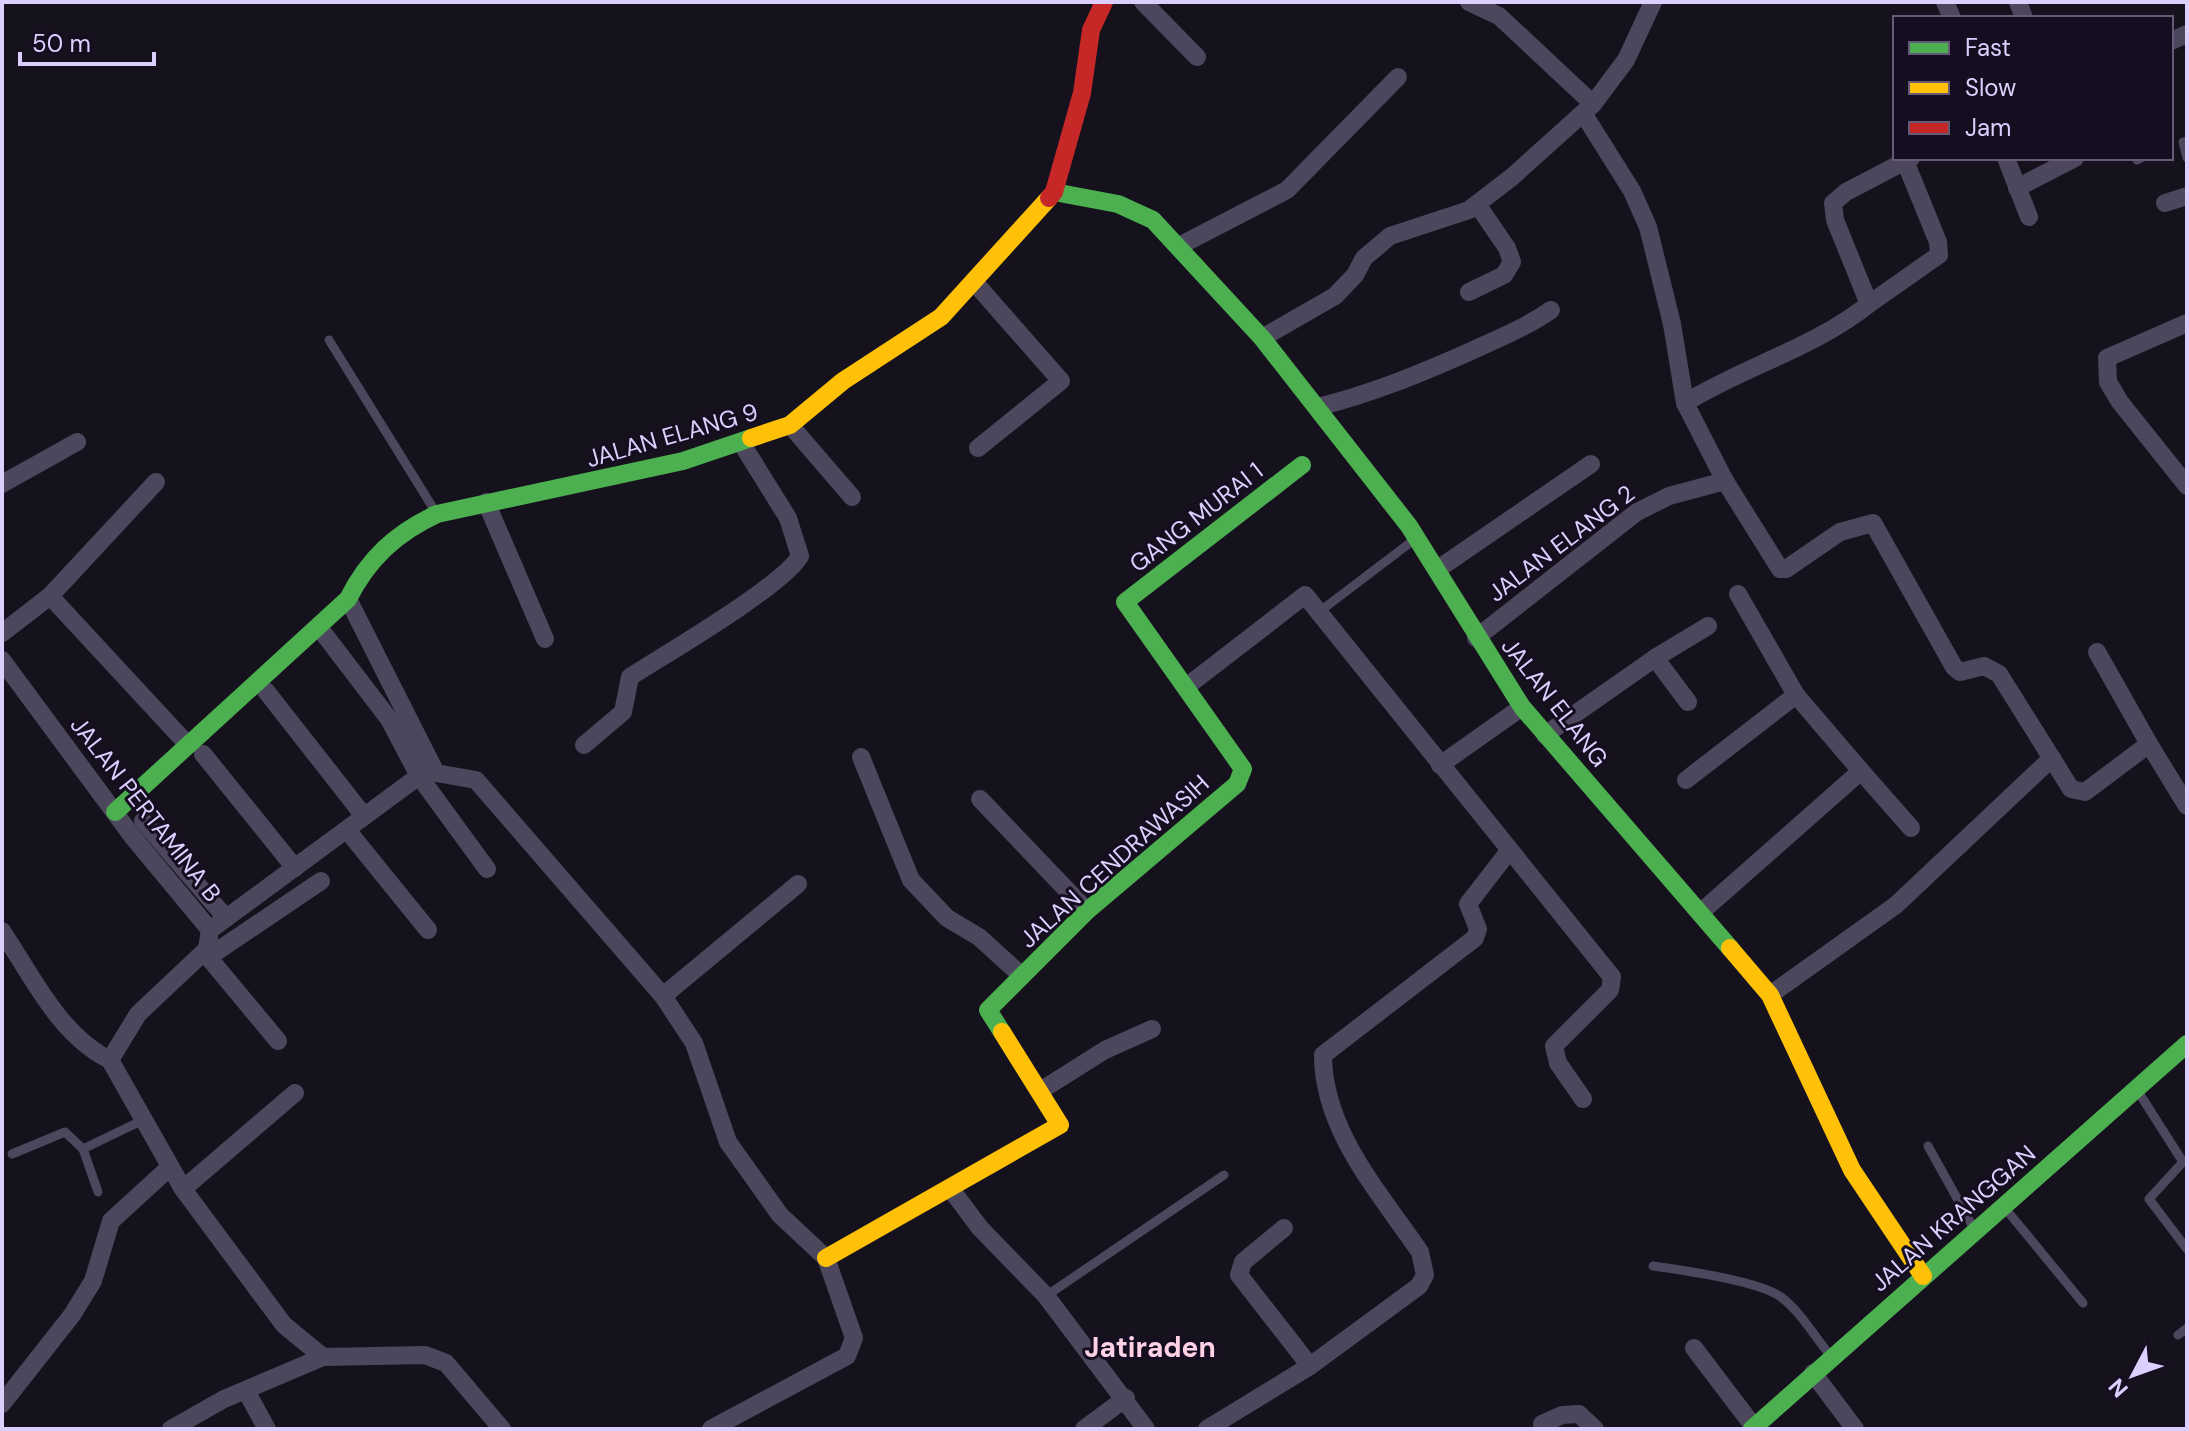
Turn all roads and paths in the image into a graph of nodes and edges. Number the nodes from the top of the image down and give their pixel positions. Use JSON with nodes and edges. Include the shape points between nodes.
{"nodes":[{"id":1,"x":1104,"y":2,"type":"edge"},
{"id":2,"x":1143,"y":2,"type":"edge"},
{"id":3,"x":1469,"y":2,"type":"edge"},
{"id":4,"x":1653,"y":2,"type":"edge"},
{"id":5,"x":1197,"y":57,"type":"dead end"},
{"id":6,"x":1398,"y":77,"type":"dead end"},
{"id":7,"x":1588,"y":109,"type":"junction"},
{"id":8,"x":2185,"y":142,"type":"edge"},
{"id":9,"x":2187,"y":158,"type":"edge"},
{"id":10,"x":1906,"y":160,"type":"edge"},
{"id":11,"x":1908,"y":160,"type":"edge"},
{"id":12,"x":2007,"y":160,"type":"edge"},
{"id":13,"x":2071,"y":160,"type":"edge"},
{"id":14,"x":2017,"y":188,"type":"junction"},
{"id":15,"x":1054,"y":192,"type":"junction"},
{"id":16,"x":2187,"y":196,"type":"edge"},
{"id":17,"x":2165,"y":203,"type":"dead end"},
{"id":18,"x":1477,"y":204,"type":"junction"},
{"id":19,"x":2029,"y":217,"type":"dead end"},
{"id":20,"x":1179,"y":246,"type":"junction"},
{"id":21,"x":975,"y":283,"type":"junction"},
{"id":22,"x":1469,"y":292,"type":"dead end"},
{"id":23,"x":1869,"y":304,"type":"junction"},
{"id":24,"x":1551,"y":310,"type":"dead end"},
{"id":25,"x":2187,"y":323,"type":"edge"},
{"id":26,"x":1262,"y":338,"type":"junction"},
{"id":27,"x":329,"y":340,"type":"dead end"},
{"id":28,"x":1685,"y":403,"type":"junction"},
{"id":29,"x":1318,"y":407,"type":"junction"},
{"id":30,"x":790,"y":425,"type":"junction"},
{"id":31,"x":77,"y":442,"type":"dead end"},
{"id":32,"x":742,"y":444,"type":"junction"},
{"id":33,"x":978,"y":448,"type":"dead end"},
{"id":34,"x":1591,"y":464,"type":"dead end"},
{"id":35,"x":1302,"y":465,"type":"dead end"},
{"id":36,"x":1725,"y":481,"type":"junction"},
{"id":37,"x":156,"y":482,"type":"dead end"},
{"id":38,"x":2,"y":484,"type":"edge"},
{"id":39,"x":2187,"y":486,"type":"edge"},
{"id":40,"x":852,"y":497,"type":"dead end"},
{"id":41,"x":486,"y":502,"type":"junction"},
{"id":42,"x":437,"y":514,"type":"junction"},
{"id":43,"x":1417,"y":538,"type":"junction"},
{"id":44,"x":1438,"y":569,"type":"junction"},
{"id":45,"x":1738,"y":594,"type":"dead end"},
{"id":46,"x":50,"y":596,"type":"junction"},
{"id":47,"x":348,"y":599,"type":"junction"},
{"id":48,"x":1319,"y":612,"type":"junction"},
{"id":49,"x":1708,"y":626,"type":"dead end"},
{"id":50,"x":2,"y":633,"type":"edge"},
{"id":51,"x":324,"y":634,"type":"dead end"},
{"id":52,"x":1476,"y":638,"type":"junction"},
{"id":53,"x":545,"y":639,"type":"dead end"},
{"id":54,"x":2097,"y":652,"type":"dead end"},
{"id":55,"x":1655,"y":658,"type":"junction"},
{"id":56,"x":2,"y":660,"type":"edge"},
{"id":57,"x":1186,"y":687,"type":"junction"},
{"id":58,"x":266,"y":691,"type":"dead end"},
{"id":59,"x":1796,"y":695,"type":"junction"},
{"id":60,"x":1688,"y":702,"type":"dead end"},
{"id":61,"x":1522,"y":707,"type":"junction"},
{"id":62,"x":1545,"y":735,"type":"junction"},
{"id":63,"x":2149,"y":744,"type":"junction"},
{"id":64,"x":584,"y":745,"type":"dead end"},
{"id":65,"x":196,"y":750,"type":"junction"},
{"id":66,"x":861,"y":757,"type":"dead end"},
{"id":67,"x":2052,"y":758,"type":"junction"},
{"id":68,"x":1440,"y":765,"type":"junction"},
{"id":69,"x":1861,"y":771,"type":"junction"},
{"id":70,"x":419,"y":776,"type":"junction"},
{"id":71,"x":1686,"y":780,"type":"dead end"},
{"id":72,"x":980,"y":799,"type":"dead end"},
{"id":73,"x":2187,"y":806,"type":"edge"},
{"id":74,"x":115,"y":812,"type":"junction"},
{"id":75,"x":364,"y":816,"type":"junction"},
{"id":76,"x":143,"y":821,"type":"dead end"},
{"id":77,"x":1911,"y":828,"type":"dead end"},
{"id":78,"x":347,"y":830,"type":"junction"},
{"id":79,"x":1509,"y":851,"type":"junction"},
{"id":80,"x":295,"y":868,"type":"junction"},
{"id":81,"x":487,"y":869,"type":"dead end"},
{"id":82,"x":321,"y":881,"type":"dead end"},
{"id":83,"x":798,"y":884,"type":"dead end"},
{"id":84,"x":1087,"y":911,"type":"junction"},
{"id":85,"x":1700,"y":913,"type":"junction"},
{"id":86,"x":226,"y":918,"type":"junction"},
{"id":87,"x":428,"y":930,"type":"dead end"},
{"id":88,"x":2,"y":931,"type":"edge"},
{"id":89,"x":207,"y":944,"type":"junction"},
{"id":90,"x":1022,"y":976,"type":"junction"},
{"id":91,"x":1770,"y":995,"type":"junction"},
{"id":92,"x":663,"y":996,"type":"junction"},
{"id":93,"x":1152,"y":1029,"type":"dead end"},
{"id":94,"x":278,"y":1041,"type":"dead end"},
{"id":95,"x":2187,"y":1044,"type":"edge"},
{"id":96,"x":110,"y":1060,"type":"junction"},
{"id":97,"x":2136,"y":1089,"type":"junction"},
{"id":98,"x":1040,"y":1091,"type":"junction"},
{"id":99,"x":295,"y":1093,"type":"dead end"},
{"id":100,"x":1583,"y":1099,"type":"dead end"},
{"id":101,"x":143,"y":1120,"type":"junction"},
{"id":102,"x":1928,"y":1146,"type":"dead end"},
{"id":103,"x":83,"y":1149,"type":"junction"},
{"id":104,"x":12,"y":1154,"type":"dead end"},
{"id":105,"x":170,"y":1167,"type":"junction"},
{"id":106,"x":1224,"y":1175,"type":"dead end"},
{"id":107,"x":950,"y":1188,"type":"junction"},
{"id":108,"x":183,"y":1189,"type":"junction"},
{"id":109,"x":98,"y":1192,"type":"dead end"},
{"id":110,"x":2004,"y":1206,"type":"junction"},
{"id":111,"x":1284,"y":1228,"type":"dead end"},
{"id":112,"x":1975,"y":1231,"type":"junction"},
{"id":113,"x":2187,"y":1249,"type":"edge"},
{"id":114,"x":826,"y":1258,"type":"junction"},
{"id":115,"x":1653,"y":1266,"type":"dead end"},
{"id":116,"x":1923,"y":1276,"type":"junction"},
{"id":117,"x":1046,"y":1296,"type":"junction"},
{"id":118,"x":2083,"y":1303,"type":"dead end"},
{"id":119,"x":2187,"y":1328,"type":"edge"},
{"id":120,"x":2178,"y":1335,"type":"dead end"},
{"id":121,"x":1694,"y":1348,"type":"dead end"},
{"id":122,"x":1825,"y":1349,"type":"junction"},
{"id":123,"x":323,"y":1357,"type":"junction"},
{"id":124,"x":1310,"y":1366,"type":"junction"},
{"id":125,"x":1813,"y":1373,"type":"junction"},
{"id":126,"x":246,"y":1391,"type":"junction"},
{"id":127,"x":1126,"y":1398,"type":"junction"},
{"id":128,"x":2,"y":1404,"type":"edge"},
{"id":129,"x":1542,"y":1424,"type":"dead end"},
{"id":130,"x":1753,"y":1428,"type":"edge"},
{"id":131,"x":171,"y":1429,"type":"edge"},
{"id":132,"x":267,"y":1429,"type":"edge"},
{"id":133,"x":502,"y":1429,"type":"edge"},
{"id":134,"x":711,"y":1429,"type":"edge"},
{"id":135,"x":1084,"y":1429,"type":"edge"},
{"id":136,"x":1146,"y":1429,"type":"edge"},
{"id":137,"x":1207,"y":1429,"type":"edge"},
{"id":138,"x":1595,"y":1429,"type":"edge"},
{"id":139,"x":1855,"y":1429,"type":"edge"}],
"edges":[{"from":1,"to":15,"type":"street","via":[[1091,30],[1082,93]]},
{"from":2,"to":5,"type":"street"},
{"from":3,"to":7,"type":"street","via":[[1499,16]]},
{"from":4,"to":7,"type":"street","via":[[1626,60]]},
{"from":6,"to":20,"type":"street","via":[[1287,190]]},
{"from":7,"to":18,"type":"street"},
{"from":7,"to":28,"type":"street","via":[[1648,227]]},
{"from":8,"to":9,"type":"lane"},
{"from":10,"to":23,"type":"street","via":[[1833,203]]},
{"from":11,"to":23,"type":"street","via":[[1939,255]]},
{"from":12,"to":14,"type":"street"},
{"from":13,"to":14,"type":"street"},
{"from":14,"to":19,"type":"street"},
{"from":15,"to":20,"type":"street","name":"JALAN ELANG","via":[[1137,209]]},
{"from":15,"to":21,"type":"street","name":"JALAN ELANG 9"},
{"from":16,"to":17,"type":"street"},
{"from":18,"to":22,"type":"street","via":[[1512,262],[1504,275]]},
{"from":18,"to":26,"type":"street","via":[[1390,236],[1364,258],[1335,296]]},
{"from":20,"to":26,"type":"street","name":"JALAN ELANG"},
{"from":21,"to":30,"type":"street","name":"JALAN ELANG 9","via":[[941,317],[843,381]]},
{"from":21,"to":33,"type":"street","via":[[1061,381]]},
{"from":23,"to":28,"type":"street","via":[[1835,330]]},
{"from":24,"to":29,"type":"street","via":[[1415,377]]},
{"from":25,"to":39,"type":"street","via":[[2107,358],[2108,382],[2120,402]]},
{"from":26,"to":29,"type":"street","name":"JALAN ELANG"},
{"from":27,"to":42,"type":"lane"},
{"from":28,"to":36,"type":"street"},
{"from":29,"to":43,"type":"street","name":"JALAN ELANG"},
{"from":30,"to":32,"type":"street","name":"JALAN ELANG 9"},
{"from":30,"to":40,"type":"street"},
{"from":31,"to":38,"type":"street"},
{"from":32,"to":41,"type":"street","name":"JALAN ELANG 9","via":[[564,489]]},
{"from":32,"to":64,"type":"street","via":[[788,518],[800,556],[727,614],[630,677],[623,712]]},
{"from":34,"to":44,"type":"street"},
{"from":35,"to":57,"type":"street","name":"GANG MURAI 1","via":[[1125,602]]},
{"from":36,"to":52,"type":"street","name":"JALAN ELANG 2","via":[[1669,496],[1637,512]]},
{"from":36,"to":67,"type":"street","via":[[1783,570],[1840,532],[1873,523],[1954,667],[1960,672],[1984,666],[1999,674]]},
{"from":37,"to":46,"type":"street"},
{"from":41,"to":42,"type":"street","name":"JALAN ELANG 9"},
{"from":41,"to":53,"type":"street"},
{"from":42,"to":47,"type":"street","name":"JALAN ELANG 9","via":[[380,549],[358,575]]},
{"from":43,"to":44,"type":"street","name":"JALAN ELANG"},
{"from":43,"to":48,"type":"lane"},
{"from":44,"to":52,"type":"street","name":"JALAN ELANG"},
{"from":45,"to":59,"type":"street"},
{"from":46,"to":50,"type":"street"},
{"from":46,"to":65,"type":"street"},
{"from":47,"to":65,"type":"street","name":"JALAN ELANG 9"},
{"from":47,"to":92,"type":"street","via":[[436,773],[476,780]]},
{"from":48,"to":57,"type":"street","via":[[1305,595],[1299,597]]},
{"from":48,"to":68,"type":"street"},
{"from":49,"to":55,"type":"street"},
{"from":51,"to":70,"type":"street","via":[[389,719]]},
{"from":52,"to":61,"type":"street","name":"JALAN ELANG"},
{"from":54,"to":63,"type":"street"},
{"from":55,"to":60,"type":"street"},
{"from":55,"to":62,"type":"street"},
{"from":56,"to":74,"type":"street","name":"JALAN PERTAMINA B"},
{"from":57,"to":84,"type":"street","name":"JALAN CENDRAWASIH","via":[[1243,769],[1241,776]]},
{"from":58,"to":75,"type":"street"},
{"from":59,"to":69,"type":"street"},
{"from":59,"to":71,"type":"street"},
{"from":61,"to":62,"type":"street","name":"JALAN ELANG"},
{"from":61,"to":68,"type":"street"},
{"from":62,"to":85,"type":"street","name":"JALAN ELANG"},
{"from":63,"to":67,"type":"street","via":[[2085,792],[2071,789]]},
{"from":63,"to":73,"type":"street"},
{"from":65,"to":74,"type":"street","name":"JALAN ELANG 9"},
{"from":65,"to":80,"type":"street"},
{"from":66,"to":90,"type":"street","via":[[911,880],[947,918],[979,937]]},
{"from":67,"to":91,"type":"street","via":[[1896,905]]},
{"from":68,"to":79,"type":"street"},
{"from":69,"to":77,"type":"street"},
{"from":69,"to":85,"type":"street"},
{"from":70,"to":75,"type":"street"},
{"from":70,"to":81,"type":"street"},
{"from":72,"to":84,"type":"street"},
{"from":74,"to":89,"type":"street","name":"JALAN PERTAMINA B"},
{"from":75,"to":78,"type":"street"},
{"from":76,"to":86,"type":"street"},
{"from":78,"to":80,"type":"street"},
{"from":78,"to":87,"type":"street"},
{"from":79,"to":100,"type":"street","via":[[1612,977],[1610,990],[1554,1046],[1558,1063]]},
{"from":79,"to":124,"type":"street","via":[[1468,904],[1478,929],[1475,938],[1323,1055],[1323,1084],[1340,1132],[1420,1252],[1425,1275],[1419,1286]]},
{"from":80,"to":86,"type":"street"},
{"from":82,"to":89,"type":"street","via":[[216,952]]},
{"from":83,"to":92,"type":"street"},
{"from":84,"to":90,"type":"street","name":"JALAN CENDRAWASIH"},
{"from":85,"to":91,"type":"street","name":"JALAN ELANG"},
{"from":86,"to":89,"type":"street"},
{"from":88,"to":96,"type":"street","via":[[62,1021],[87,1049]]},
{"from":89,"to":94,"type":"street","name":"JALAN PERTAMINA B"},
{"from":89,"to":96,"type":"street","via":[[138,1014]]},
{"from":90,"to":98,"type":"street","name":"JALAN CENDRAWASIH","via":[[988,1010]]},
{"from":91,"to":116,"type":"street","name":"JALAN ELANG","via":[[1794,1034],[1818,1100],[1859,1183]]},
{"from":92,"to":114,"type":"street","via":[[694,1043],[728,1142],[780,1215]]},
{"from":93,"to":98,"type":"street","via":[[1105,1050]]},
{"from":95,"to":97,"type":"street","name":"JALAN KRANGGAN"},
{"from":96,"to":101,"type":"street"},
{"from":97,"to":110,"type":"street","name":"JALAN KRANGGAN"},
{"from":97,"to":113,"type":"lane","via":[[2183,1162],[2149,1199]]},
{"from":98,"to":107,"type":"street","name":"JALAN CENDRAWASIH","via":[[1060,1119],[1057,1129]]},
{"from":99,"to":108,"type":"street"},
{"from":101,"to":103,"type":"lane"},
{"from":101,"to":105,"type":"street"},
{"from":102,"to":112,"type":"lane"},
{"from":103,"to":104,"type":"lane","via":[[65,1132]]},
{"from":103,"to":109,"type":"lane"},
{"from":105,"to":108,"type":"street"},
{"from":105,"to":128,"type":"street","via":[[111,1221],[93,1281]]},
{"from":106,"to":117,"type":"lane"},
{"from":107,"to":114,"type":"street"},
{"from":107,"to":117,"type":"street","via":[[980,1228]]},
{"from":108,"to":123,"type":"street","via":[[284,1325]]},
{"from":110,"to":112,"type":"street","name":"JALAN KRANGGAN"},
{"from":110,"to":118,"type":"lane"},
{"from":111,"to":124,"type":"street","via":[[1243,1262],[1239,1275]]},
{"from":112,"to":116,"type":"street","name":"JALAN KRANGGAN"},
{"from":114,"to":134,"type":"street","via":[[854,1338],[847,1356]]},
{"from":115,"to":122,"type":"lane","via":[[1772,1292]]},
{"from":116,"to":122,"type":"street","name":"JALAN KRANGGAN"},
{"from":117,"to":127,"type":"street"},
{"from":119,"to":120,"type":"lane"},
{"from":121,"to":130,"type":"street"},
{"from":122,"to":125,"type":"street","name":"JALAN KRANGGAN"},
{"from":123,"to":126,"type":"street"},
{"from":123,"to":133,"type":"street","via":[[425,1355],[446,1363]]},
{"from":124,"to":137,"type":"street"},
{"from":125,"to":130,"type":"street","name":"JALAN KRANGGAN"},
{"from":125,"to":139,"type":"street"},
{"from":126,"to":131,"type":"street"},
{"from":126,"to":132,"type":"street"},
{"from":127,"to":135,"type":"street"},
{"from":127,"to":136,"type":"street"},
{"from":129,"to":138,"type":"street","via":[[1579,1414]]}]}
